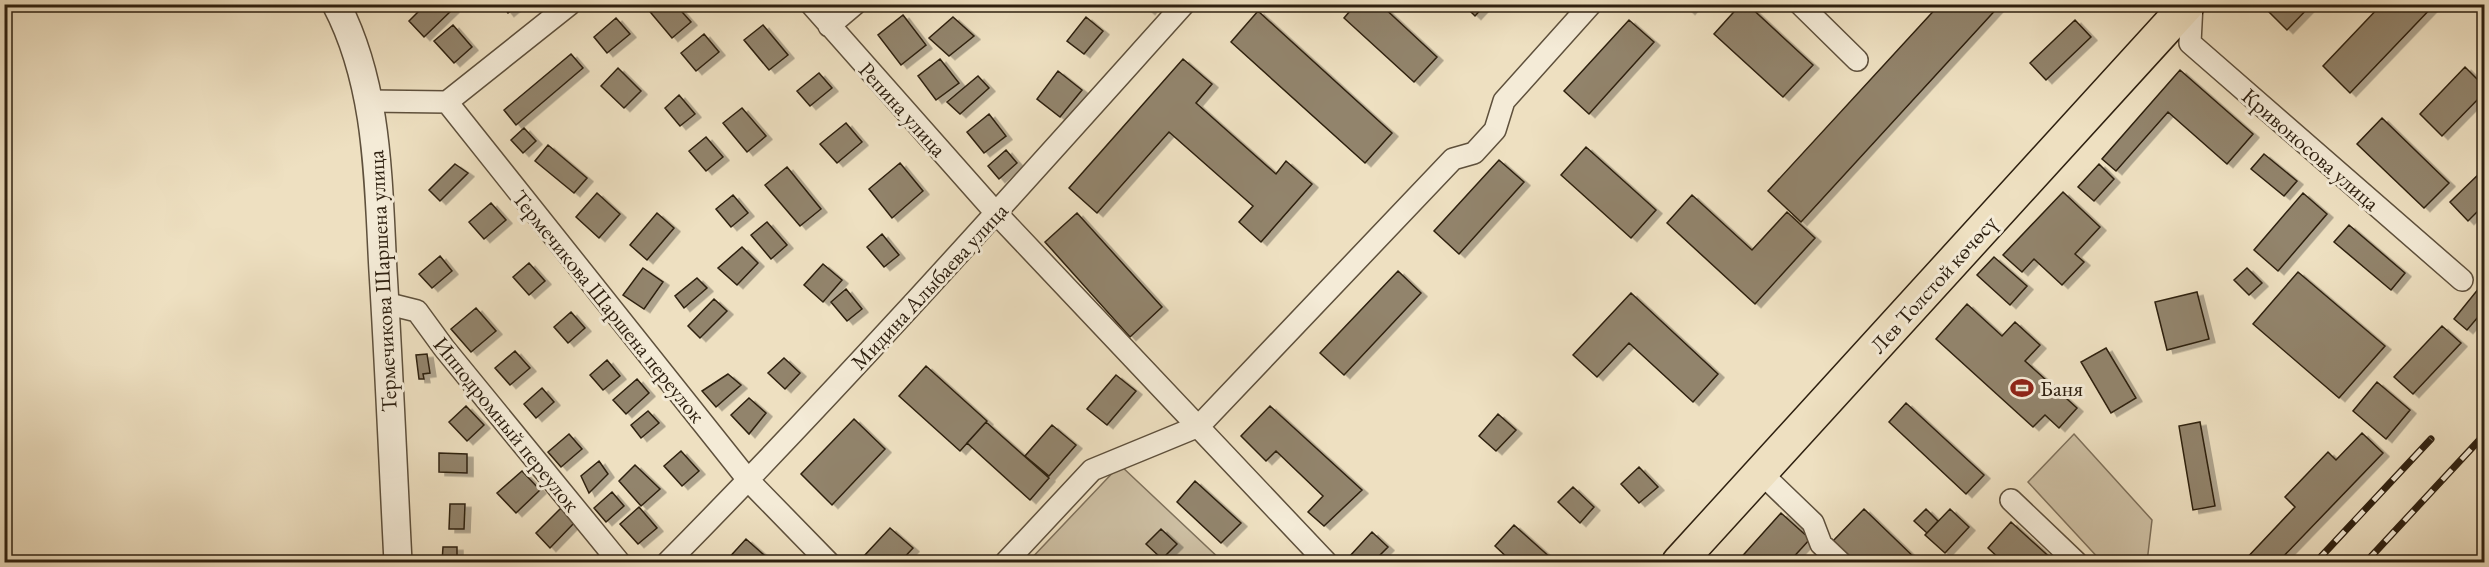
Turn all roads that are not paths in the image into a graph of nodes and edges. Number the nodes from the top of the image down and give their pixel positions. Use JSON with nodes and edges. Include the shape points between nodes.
{"nodes":[{"id":1,"x":336,"y":4,"type":"edge"},
{"id":2,"x":570,"y":4,"type":"edge"},
{"id":3,"x":811,"y":4,"type":"edge"},
{"id":4,"x":855,"y":4,"type":"edge"},
{"id":5,"x":1184,"y":4,"type":"edge"},
{"id":6,"x":1592,"y":4,"type":"edge"},
{"id":7,"x":1800,"y":4,"type":"edge"},
{"id":8,"x":2190,"y":4,"type":"edge"},
{"id":9,"x":829,"y":26,"type":"junction"},
{"id":10,"x":1857,"y":60,"type":"dead end"},
{"id":11,"x":369,"y":101,"type":"junction"},
{"id":12,"x":447,"y":102,"type":"junction"},
{"id":13,"x":996,"y":213,"type":"junction"},
{"id":14,"x":2462,"y":280,"type":"dead end"},
{"id":15,"x":385,"y":303,"type":"junction"},
{"id":16,"x":1199,"y":426,"type":"junction"},
{"id":17,"x":1761,"y":472,"type":"junction"},
{"id":18,"x":749,"y":481,"type":"junction"},
{"id":19,"x":2011,"y":500,"type":"dead end"},
{"id":20,"x":398,"y":562,"type":"edge"},
{"id":21,"x":619,"y":562,"type":"edge"},
{"id":22,"x":668,"y":562,"type":"edge"},
{"id":23,"x":828,"y":562,"type":"edge"},
{"id":24,"x":1006,"y":562,"type":"edge"},
{"id":25,"x":1326,"y":562,"type":"edge"},
{"id":26,"x":1679,"y":562,"type":"edge"},
{"id":27,"x":1840,"y":562,"type":"edge"},
{"id":28,"x":2076,"y":562,"type":"edge"}],
"edges":[{"from":1,"to":11,"type":"street","name":"Термечикова Шаршена улица","via":[[358,56]]},
{"from":2,"to":12,"type":"street"},
{"from":3,"to":9,"type":"street","name":"Репина улица"},
{"from":4,"to":9,"type":"street"},
{"from":5,"to":13,"type":"street","name":"Мидина Алыбаева улица"},
{"from":6,"to":16,"type":"street","via":[[1504,101],[1495,130],[1474,153],[1453,159]]},
{"from":7,"to":10,"type":"street"},
{"from":8,"to":14,"type":"street","name":"Кривоносова улица","via":[[2190,43]]},
{"from":8,"to":17,"type":"main road","name":"Лев Толстой көчөсү"},
{"from":9,"to":13,"type":"street","name":"Репина улица"},
{"from":11,"to":12,"type":"street"},
{"from":11,"to":15,"type":"street","name":"Термечикова Шаршена улица"},
{"from":12,"to":18,"type":"street","name":"Термечикова Шаршена переулок"},
{"from":13,"to":16,"type":"street","name":"Репина улица"},
{"from":13,"to":18,"type":"street","name":"Мидина Алыбаева улица"},
{"from":15,"to":20,"type":"street","name":"Термечикова Шаршена улица"},
{"from":15,"to":21,"type":"street","name":"Ипподромный переулок","via":[[417,311]]},
{"from":16,"to":24,"type":"street","via":[[1092,470]]},
{"from":16,"to":25,"type":"street","name":"Репина улица"},
{"from":17,"to":26,"type":"main road","name":"Лев Толстой көчөсү"},
{"from":17,"to":27,"type":"street","via":[[1813,523],[1821,544]]},
{"from":18,"to":22,"type":"street","name":"Мидина Алыбаева улица"},
{"from":18,"to":23,"type":"street","name":"Термечикова Шаршена переулок"},
{"from":19,"to":28,"type":"street"}]}
